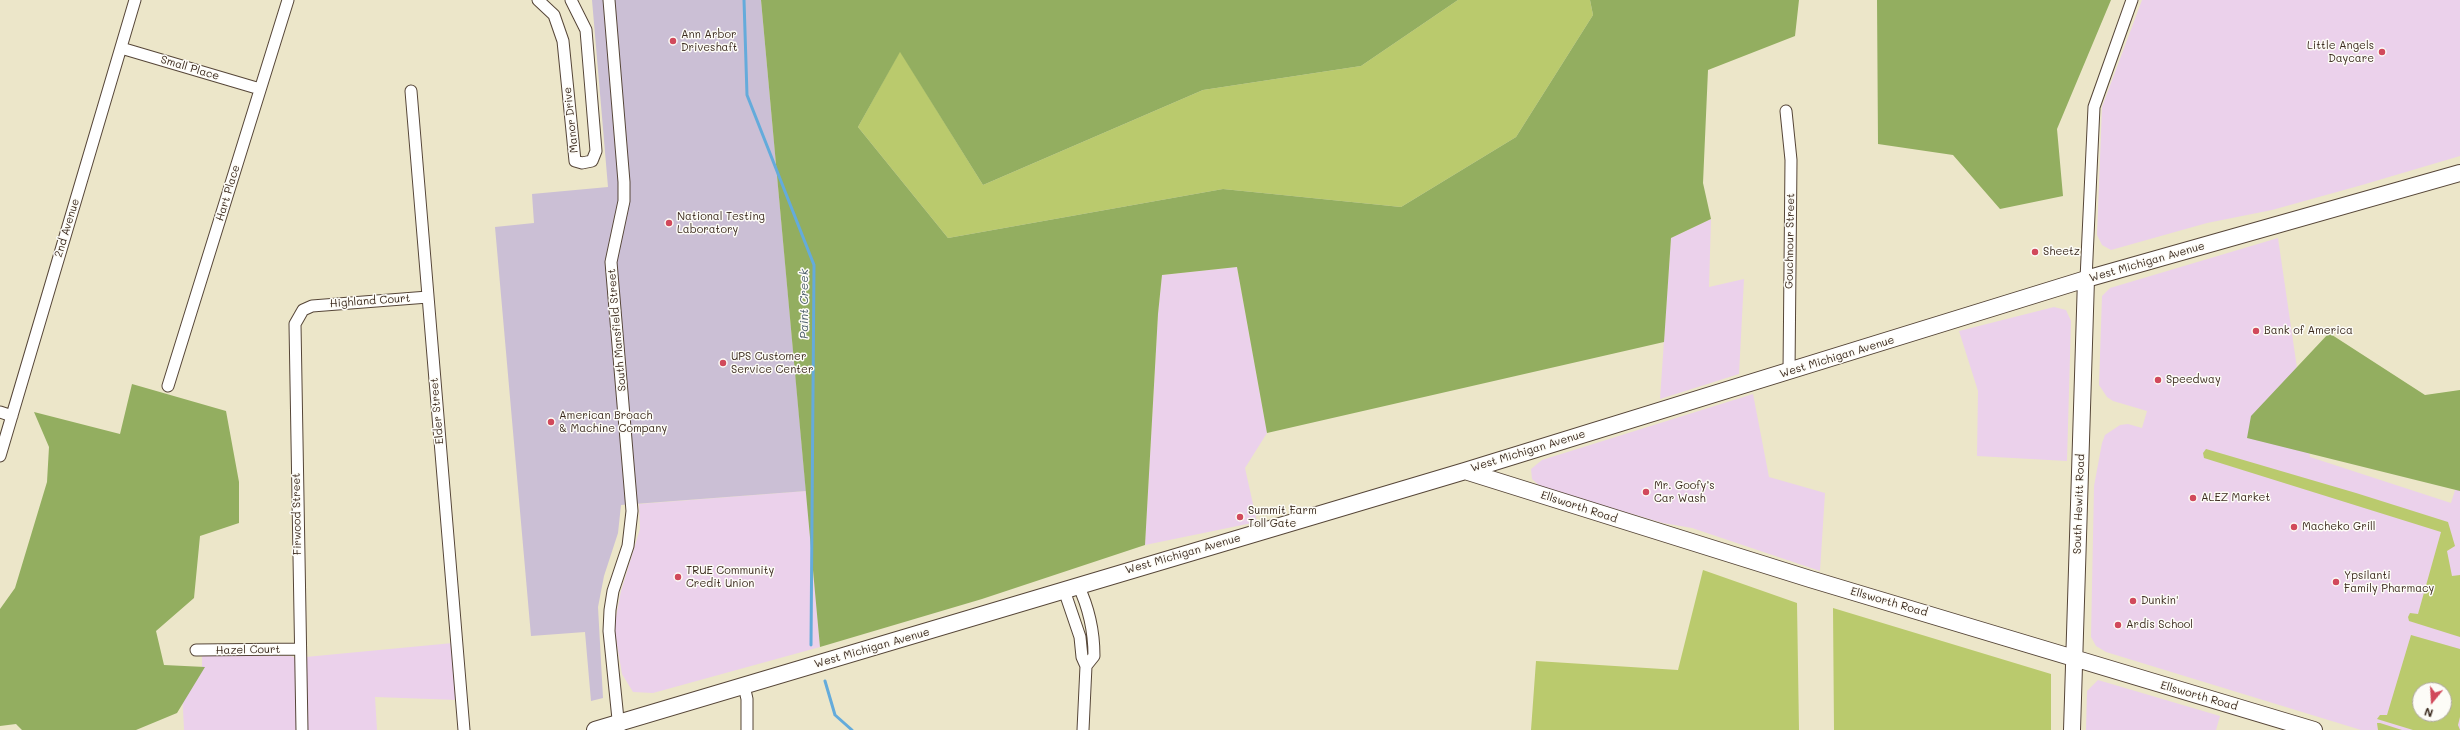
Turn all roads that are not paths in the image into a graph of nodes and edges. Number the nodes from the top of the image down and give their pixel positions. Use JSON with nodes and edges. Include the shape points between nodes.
{"nodes":[{"id":1,"x":135,"y":0,"type":"edge"},
{"id":2,"x":288,"y":0,"type":"edge"},
{"id":3,"x":538,"y":0,"type":"edge"},
{"id":4,"x":571,"y":0,"type":"edge"},
{"id":5,"x":609,"y":0,"type":"edge"},
{"id":6,"x":2132,"y":0,"type":"edge"},
{"id":7,"x":121,"y":48,"type":"junction"},
{"id":8,"x":260,"y":89,"type":"junction"},
{"id":9,"x":411,"y":91,"type":"dead end"},
{"id":10,"x":1786,"y":111,"type":"dead end"},
{"id":11,"x":2460,"y":173,"type":"edge"},
{"id":12,"x":2086,"y":279,"type":"junction"},
{"id":13,"x":428,"y":297,"type":"junction"},
{"id":14,"x":312,"y":306,"type":"joint"},
{"id":15,"x":1789,"y":372,"type":"junction"},
{"id":16,"x":168,"y":386,"type":"dead end"},
{"id":17,"x":0,"y":412,"type":"edge"},
{"id":18,"x":12,"y":416,"type":"junction"},
{"id":19,"x":0,"y":456,"type":"edge"},
{"id":20,"x":1465,"y":470,"type":"junction"},
{"id":21,"x":1071,"y":587,"type":"junction"},
{"id":22,"x":300,"y":649,"type":"junction"},
{"id":23,"x":196,"y":650,"type":"dead end"},
{"id":24,"x":2074,"y":659,"type":"junction"},
{"id":25,"x":1086,"y":666,"type":"junction"},
{"id":26,"x":744,"y":686,"type":"junction"},
{"id":27,"x":620,"y":726,"type":"edge"},
{"id":28,"x":302,"y":730,"type":"edge"},
{"id":29,"x":464,"y":730,"type":"edge"},
{"id":30,"x":595,"y":730,"type":"edge"},
{"id":31,"x":747,"y":730,"type":"edge"},
{"id":32,"x":1083,"y":730,"type":"edge"},
{"id":33,"x":2072,"y":730,"type":"edge"},
{"id":34,"x":2314,"y":730,"type":"edge"}],
"edges":[{"from":1,"to":7,"type":"street","name":"2nd Avenue"},
{"from":2,"to":8,"type":"street","name":"Hart Place"},
{"from":3,"to":4,"type":"street","name":"Manor Drive","via":[[554,15],[563,41],[575,161],[582,164],[592,161],[596,151],[586,30]]},
{"from":5,"to":27,"type":"street","name":"South Mansfield Street","via":[[624,182],[624,201],[612,262],[632,511],[628,546],[613,591],[610,610],[609,631]]},
{"from":6,"to":12,"type":"street","via":[[2094,107]]},
{"from":7,"to":8,"type":"street","name":"Small Place"},
{"from":7,"to":18,"type":"street","name":"2nd Avenue"},
{"from":8,"to":16,"type":"street","name":"Hart Place"},
{"from":9,"to":13,"type":"street","name":"Elder Street"},
{"from":10,"to":15,"type":"street","name":"Gouchnour Street","via":[[1791,160]]},
{"from":11,"to":12,"type":"main road","name":"West Michigan Avenue"},
{"from":12,"to":15,"type":"main road","name":"West Michigan Avenue"},
{"from":12,"to":24,"type":"main road","name":"South Hewitt Road"},
{"from":13,"to":14,"type":"street","name":"Highland Court"},
{"from":13,"to":29,"type":"street","name":"Elder Street"},
{"from":14,"to":22,"type":"street","name":"Firwood Street","via":[[298,316],[294,335]]},
{"from":15,"to":20,"type":"main road","name":"West Michigan Avenue"},
{"from":17,"to":18,"type":"street"},
{"from":18,"to":19,"type":"street","name":"2nd Avenue"},
{"from":20,"to":21,"type":"main road","name":"West Michigan Avenue"},
{"from":20,"to":24,"type":"main road","name":"Ellsworth Road"},
{"from":21,"to":25,"type":"street","via":[[1082,657]]},
{"from":21,"to":25,"type":"street","via":[[1085,599],[1094,633],[1094,656]]},
{"from":21,"to":26,"type":"main road","name":"West Michigan Avenue"},
{"from":22,"to":23,"type":"street","name":"Hazel Court"},
{"from":22,"to":28,"type":"street","name":"Firwood Street"},
{"from":24,"to":33,"type":"main road","name":"South Hewitt Road"},
{"from":24,"to":34,"type":"main road","name":"Ellsworth Road"},
{"from":25,"to":32,"type":"street"},
{"from":26,"to":27,"type":"main road","name":"West Michigan Avenue"},
{"from":26,"to":31,"type":"street","via":[[747,699]]},
{"from":27,"to":30,"type":"main road","name":"West Michigan Avenue"}]}
